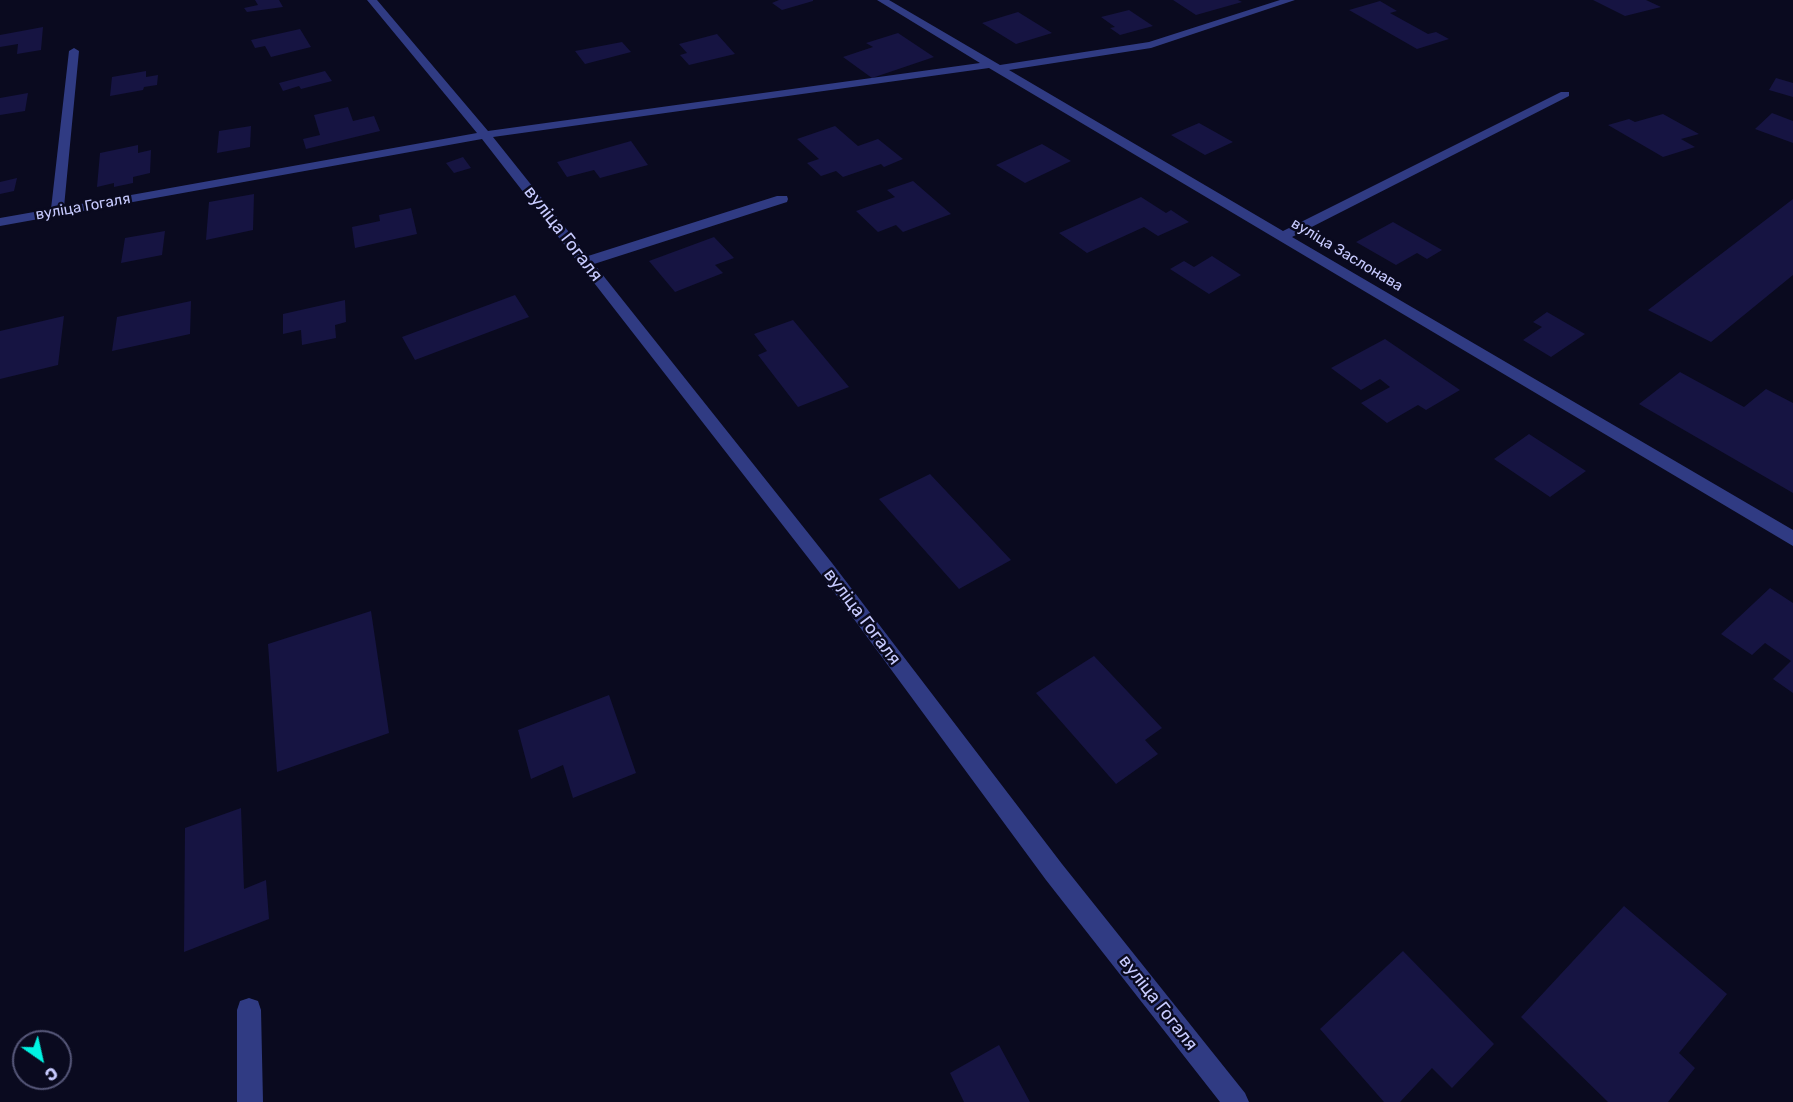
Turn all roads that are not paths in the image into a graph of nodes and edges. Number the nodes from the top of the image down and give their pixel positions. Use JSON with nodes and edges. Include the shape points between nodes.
{"nodes":[{"id":1,"x":372,"y":0,"type":"edge"},
{"id":2,"x":882,"y":0,"type":"edge"},
{"id":3,"x":1290,"y":0,"type":"edge"},
{"id":4,"x":74,"y":51,"type":"dead end"},
{"id":5,"x":994,"y":67,"type":"junction"},
{"id":6,"x":1565,"y":94,"type":"dead end"},
{"id":7,"x":485,"y":135,"type":"junction"},
{"id":8,"x":782,"y":199,"type":"dead end"},
{"id":9,"x":57,"y":212,"type":"junction"},
{"id":10,"x":0,"y":222,"type":"edge"},
{"id":11,"x":1283,"y":236,"type":"junction"},
{"id":12,"x":585,"y":262,"type":"junction"},
{"id":13,"x":1793,"y":539,"type":"edge"},
{"id":14,"x":249,"y":1010,"type":"dead end"},
{"id":15,"x":250,"y":1102,"type":"edge"},
{"id":16,"x":1236,"y":1102,"type":"edge"}],
"edges":[{"from":1,"to":7,"type":"street","name":"вуліца Гогаля"},
{"from":2,"to":5,"type":"street","name":"вуліца Заслонава"},
{"from":3,"to":5,"type":"street","name":"вуліца Гогаля","via":[[1151,45]]},
{"from":4,"to":9,"type":"street"},
{"from":5,"to":7,"type":"street","name":"вуліца Гогаля"},
{"from":5,"to":11,"type":"street","name":"вуліца Заслонава"},
{"from":6,"to":11,"type":"street"},
{"from":7,"to":9,"type":"street","name":"вуліца Гогаля"},
{"from":7,"to":12,"type":"street","name":"вуліца Гогаля"},
{"from":8,"to":12,"type":"street"},
{"from":9,"to":10,"type":"street","name":"вуліца Гогаля"},
{"from":11,"to":13,"type":"street","name":"вуліца Заслонава"},
{"from":12,"to":16,"type":"street","name":"вуліца Гогаля","via":[[826,568],[1054,872]]},
{"from":14,"to":15,"type":"street"}]}
